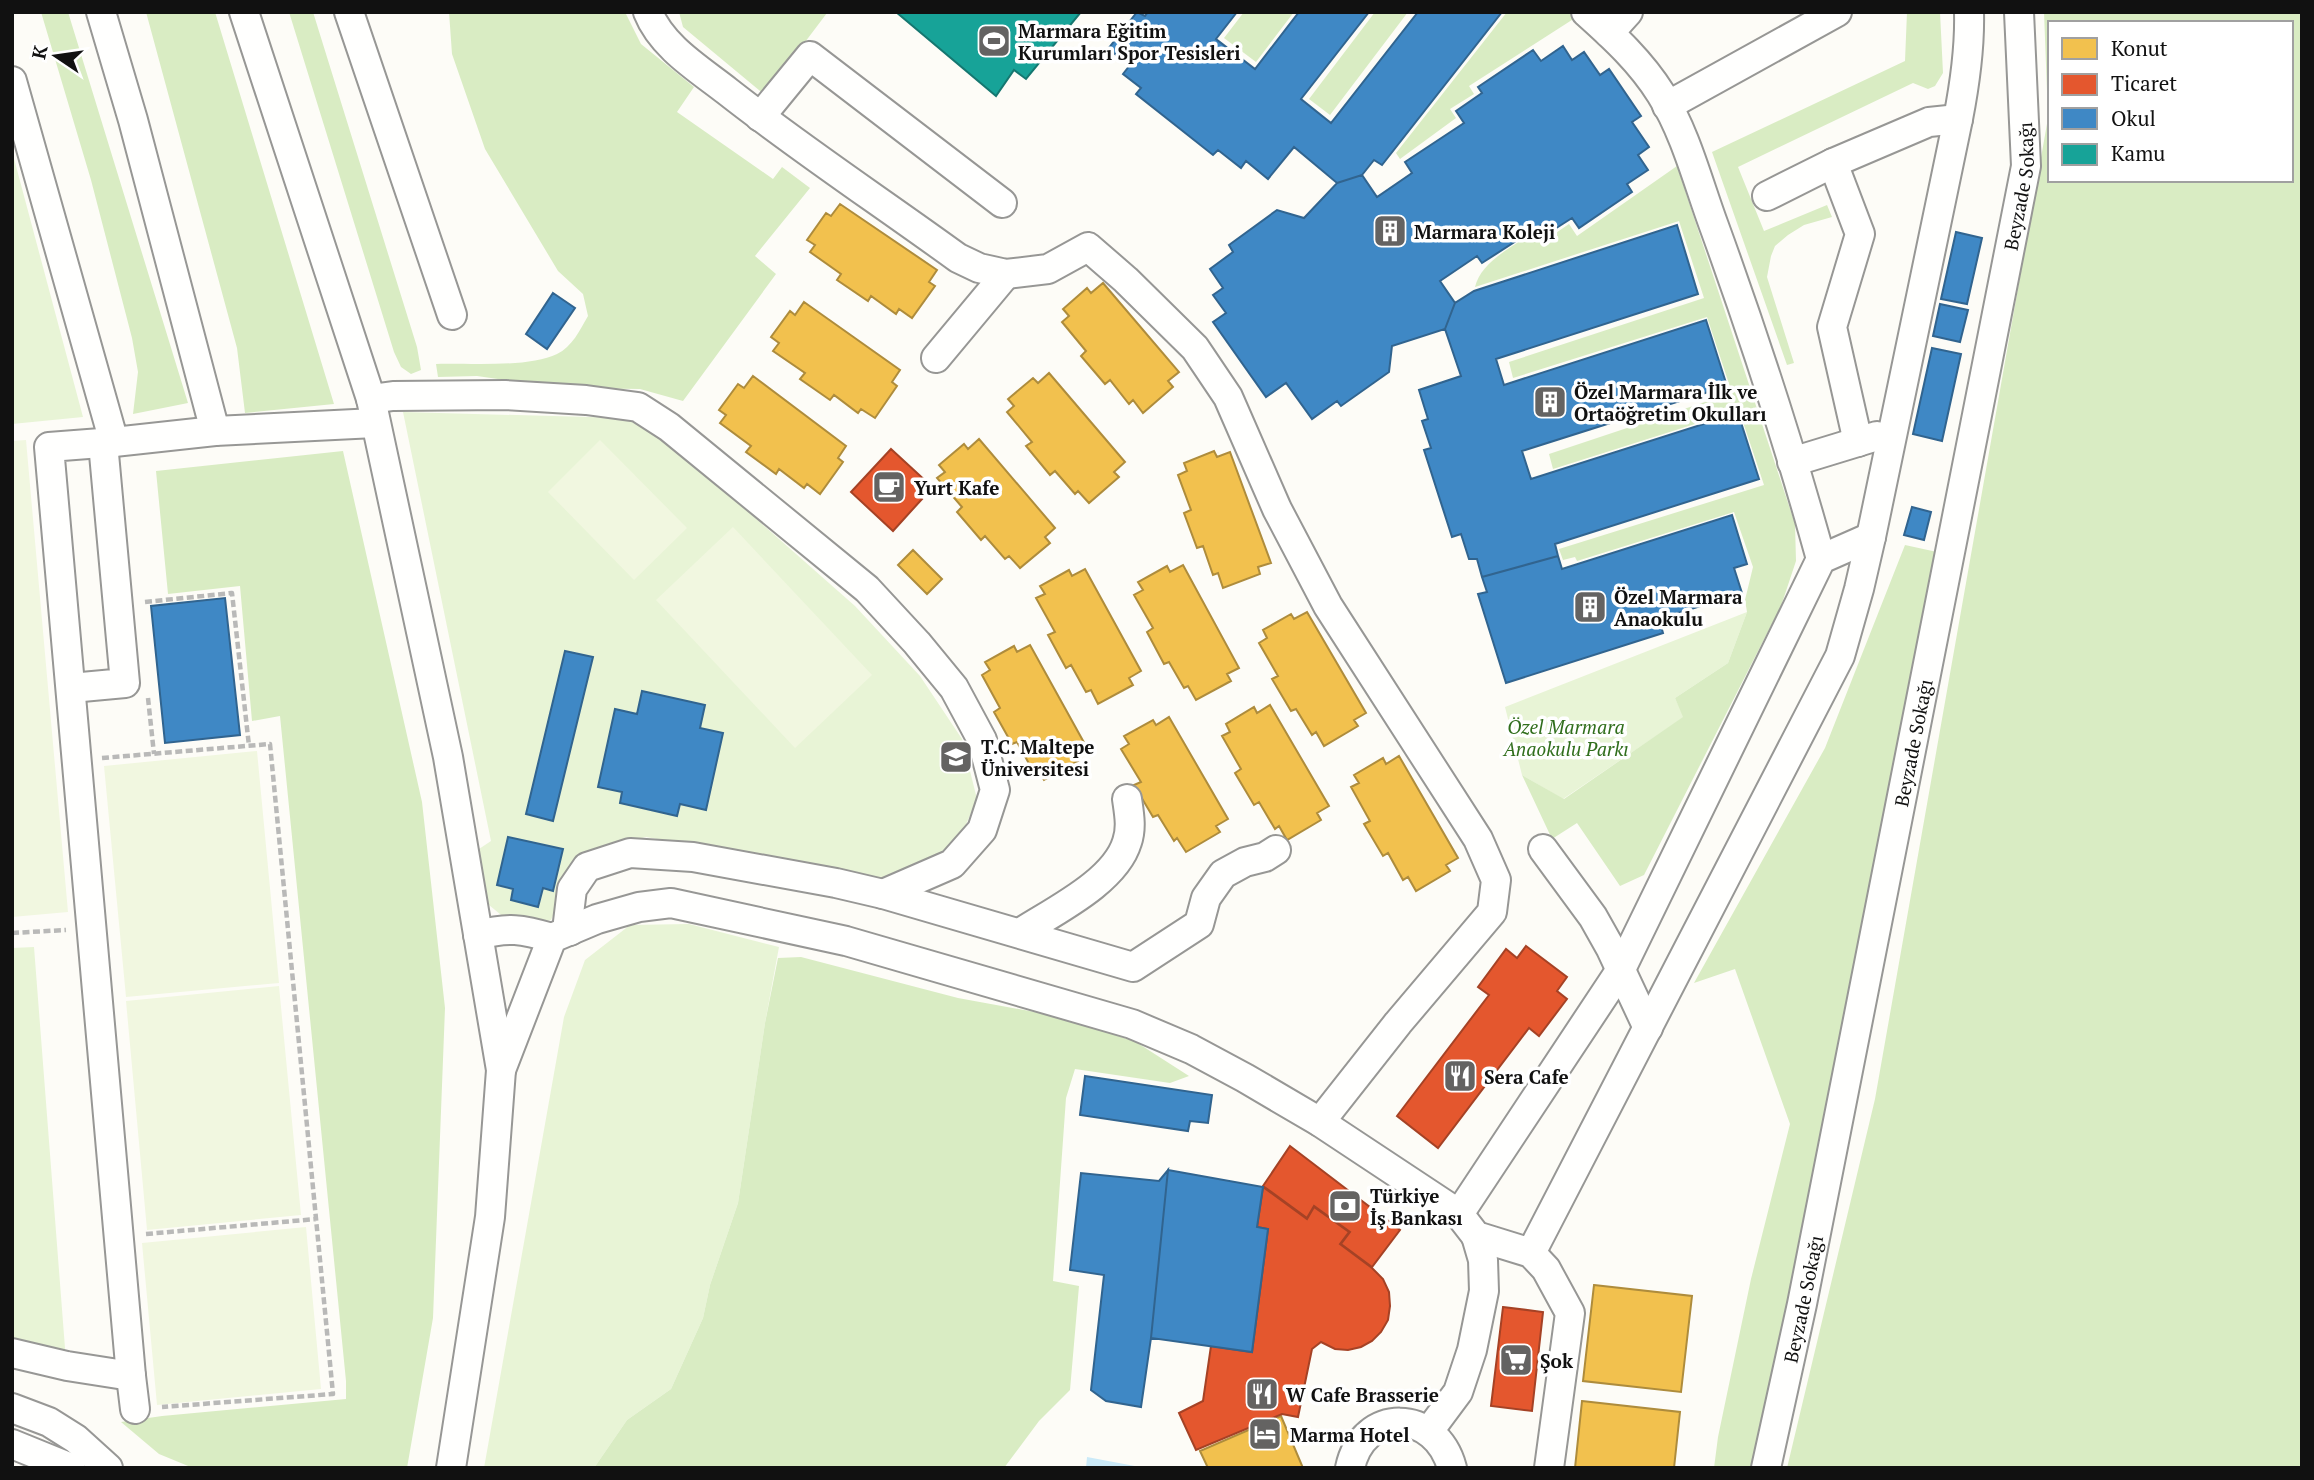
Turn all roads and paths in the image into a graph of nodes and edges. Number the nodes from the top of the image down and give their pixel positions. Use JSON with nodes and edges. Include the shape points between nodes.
{"nodes":[{"id":1,"x":101,"y":12,"type":"edge"},
{"id":2,"x":244,"y":12,"type":"edge"},
{"id":3,"x":349,"y":12,"type":"edge"},
{"id":4,"x":648,"y":12,"type":"edge"},
{"id":5,"x":1586,"y":12,"type":"edge"},
{"id":6,"x":1628,"y":12,"type":"edge"},
{"id":7,"x":1837,"y":12,"type":"edge"},
{"id":8,"x":1969,"y":12,"type":"edge"},
{"id":9,"x":2019,"y":12,"type":"edge"},
{"id":10,"x":1609,"y":33,"type":"junction"},
{"id":11,"x":12,"y":81,"type":"edge"},
{"id":12,"x":1667,"y":106,"type":"junction"},
{"id":13,"x":760,"y":117,"type":"junction"},
{"id":14,"x":1958,"y":119,"type":"junction"},
{"id":15,"x":1833,"y":163,"type":"junction"},
{"id":16,"x":1767,"y":196,"type":"dead end"},
{"id":17,"x":1002,"y":203,"type":"dead end"},
{"id":18,"x":1006,"y":274,"type":"junction"},
{"id":19,"x":452,"y":315,"type":"dead end"},
{"id":20,"x":936,"y":358,"type":"dead end"},
{"id":21,"x":373,"y":411,"type":"junction"},
{"id":22,"x":215,"y":431,"type":"junction"},
{"id":23,"x":1894,"y":431,"type":"junction"},
{"id":24,"x":1858,"y":442,"type":"junction"},
{"id":25,"x":109,"y":443,"type":"junction"},
{"id":26,"x":1792,"y":461,"type":"junction"},
{"id":27,"x":1871,"y":537,"type":"junction"},
{"id":28,"x":1821,"y":559,"type":"junction"},
{"id":29,"x":118,"y":605,"type":"junction"},
{"id":30,"x":71,"y":688,"type":"junction"},
{"id":31,"x":249,"y":746,"type":"junction"},
{"id":32,"x":77,"y":761,"type":"junction"},
{"id":33,"x":1127,"y":799,"type":"dead end"},
{"id":34,"x":1543,"y":849,"type":"dead end"},
{"id":35,"x":1276,"y":850,"type":"dead end"},
{"id":36,"x":883,"y":894,"type":"junction"},
{"id":37,"x":92,"y":928,"type":"junction"},
{"id":38,"x":12,"y":933,"type":"edge"},
{"id":39,"x":1020,"y":933,"type":"junction"},
{"id":40,"x":561,"y":934,"type":"junction"},
{"id":41,"x":478,"y":935,"type":"junction"},
{"id":42,"x":1620,"y":971,"type":"junction"},
{"id":43,"x":1648,"y":1028,"type":"junction"},
{"id":44,"x":501,"y":1070,"type":"junction"},
{"id":45,"x":1320,"y":1122,"type":"junction"},
{"id":46,"x":316,"y":1219,"type":"junction"},
{"id":47,"x":1467,"y":1225,"type":"junction"},
{"id":48,"x":119,"y":1237,"type":"junction"},
{"id":49,"x":1531,"y":1253,"type":"junction"},
{"id":50,"x":12,"y":1353,"type":"edge"},
{"id":51,"x":131,"y":1376,"type":"junction"},
{"id":52,"x":12,"y":1408,"type":"edge"},
{"id":53,"x":135,"y":1409,"type":"joint"},
{"id":54,"x":1429,"y":1431,"type":"junction"},
{"id":55,"x":12,"y":1444,"type":"edge"},
{"id":56,"x":71,"y":1468,"type":"edge"},
{"id":57,"x":108,"y":1468,"type":"edge"},
{"id":58,"x":451,"y":1468,"type":"edge"},
{"id":59,"x":1350,"y":1468,"type":"edge"},
{"id":60,"x":1452,"y":1468,"type":"edge"},
{"id":61,"x":1549,"y":1468,"type":"edge"},
{"id":62,"x":1766,"y":1468,"type":"edge"}],
"edges":[{"from":1,"to":22,"type":"street"},
{"from":2,"to":21,"type":"street"},
{"from":3,"to":19,"type":"street"},
{"from":4,"to":13,"type":"street","via":[[676,50]]},
{"from":5,"to":10,"type":"street"},
{"from":6,"to":10,"type":"street"},
{"from":7,"to":12,"type":"street"},
{"from":8,"to":14,"type":"street","via":[[1967,75]]},
{"from":9,"to":62,"type":"street","name":"Beyzade Sokağı","via":[[2025,166]]},
{"from":10,"to":12,"type":"street","via":[[1644,69]]},
{"from":11,"to":25,"type":"street"},
{"from":12,"to":26,"type":"street","via":[[1746,313]]},
{"from":13,"to":17,"type":"street","via":[[810,56]]},
{"from":13,"to":18,"type":"street","via":[[958,258]]},
{"from":14,"to":15,"type":"street","via":[[1929,121]]},
{"from":14,"to":23,"type":"street"},
{"from":15,"to":16,"type":"street"},
{"from":15,"to":24,"type":"street","via":[[1860,234],[1832,327]]},
{"from":18,"to":20,"type":"street"},
{"from":18,"to":45,"type":"street","via":[[1048,269],[1088,247],[1195,348],[1228,397],[1277,509],[1328,606],[1478,839],[1496,880],[1492,912]]},
{"from":21,"to":22,"type":"street"},
{"from":21,"to":36,"type":"street","via":[[393,396],[505,395],[638,407],[669,427],[867,589],[954,688],[982,740],[995,790],[982,830],[952,864]]},
{"from":21,"to":41,"type":"street","via":[[448,757]]},
{"from":22,"to":25,"type":"street"},
{"from":23,"to":24,"type":"street"},
{"from":23,"to":27,"type":"street"},
{"from":24,"to":26,"type":"street"},
{"from":25,"to":29,"type":"street"},
{"from":25,"to":30,"type":"street","via":[[50,447]]},
{"from":26,"to":28,"type":"street"},
{"from":27,"to":28,"type":"street"},
{"from":27,"to":43,"type":"street","via":[[1840,656]]},
{"from":28,"to":42,"type":"street"},
{"from":29,"to":30,"type":"street","via":[[125,683]]},
{"from":29,"to":31,"type":"path","via":[[232,593]]},
{"from":30,"to":32,"type":"street"},
{"from":31,"to":32,"type":"path"},
{"from":31,"to":46,"type":"path","via":[[270,744]]},
{"from":32,"to":37,"type":"street"},
{"from":33,"to":39,"type":"street","via":[[1127,843],[1113,867],[1083,893]]},
{"from":34,"to":42,"type":"street","via":[[1593,917]]},
{"from":35,"to":39,"type":"street","via":[[1223,874],[1206,898],[1199,923],[1133,967]]},
{"from":36,"to":39,"type":"street"},
{"from":36,"to":40,"type":"street","via":[[693,857],[630,853],[587,867],[572,889],[568,922]]},
{"from":37,"to":38,"type":"path"},
{"from":37,"to":48,"type":"street"},
{"from":40,"to":41,"type":"street","via":[[503,929]]},
{"from":40,"to":44,"type":"street"},
{"from":40,"to":45,"type":"street","via":[[639,907],[671,903],[846,941],[1132,1024],[1245,1077]]},
{"from":41,"to":44,"type":"street"},
{"from":42,"to":43,"type":"street"},
{"from":42,"to":47,"type":"street"},
{"from":43,"to":49,"type":"street"},
{"from":44,"to":58,"type":"street","via":[[490,1217]]},
{"from":45,"to":47,"type":"street"},
{"from":46,"to":48,"type":"path"},
{"from":46,"to":53,"type":"path","via":[[333,1394]]},
{"from":47,"to":49,"type":"street"},
{"from":47,"to":54,"type":"street","via":[[1483,1259],[1483,1291],[1458,1392]]},
{"from":48,"to":51,"type":"street"},
{"from":49,"to":61,"type":"street","via":[[1546,1269],[1570,1313]]},
{"from":50,"to":51,"type":"street"},
{"from":51,"to":53,"type":"street"},
{"from":52,"to":57,"type":"street","via":[[49,1422]]},
{"from":54,"to":59,"type":"street","via":[[1400,1422],[1380,1427],[1362,1440]]},
{"from":54,"to":60,"type":"street","via":[[1440,1441]]},
{"from":55,"to":56,"type":"street"}]}
